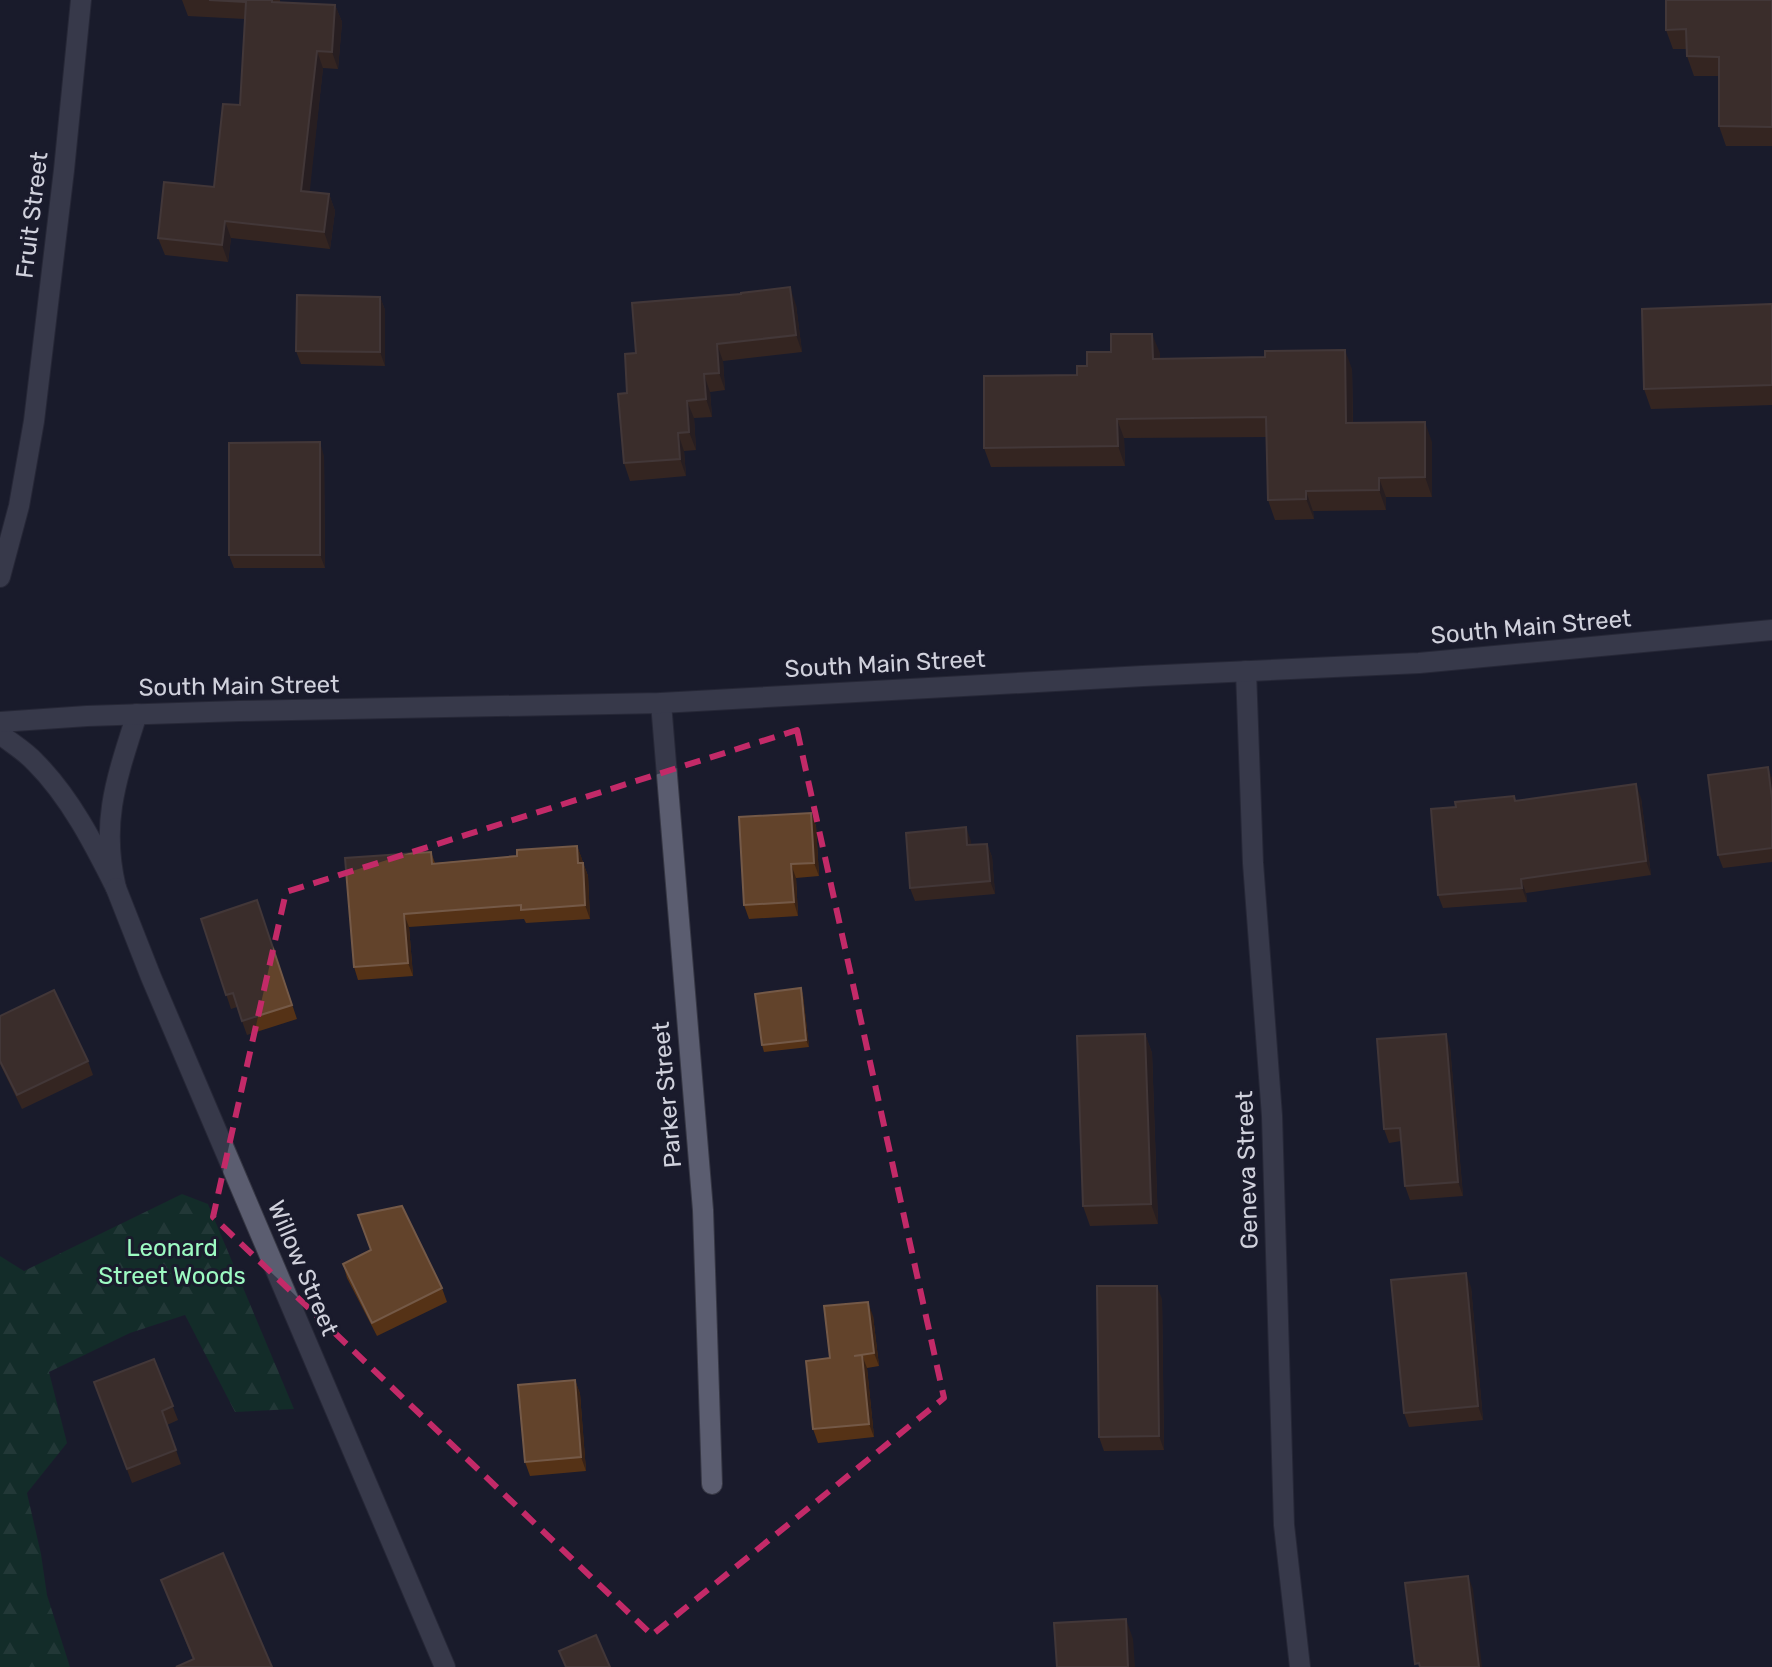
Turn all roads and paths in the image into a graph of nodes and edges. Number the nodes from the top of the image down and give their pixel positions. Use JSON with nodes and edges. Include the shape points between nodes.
{"nodes":[{"id":1,"x":81,"y":0,"type":"edge"},
{"id":2,"x":0,"y":577,"type":"edge"},
{"id":3,"x":1772,"y":630,"type":"edge"},
{"id":4,"x":1246,"y":671,"type":"junction"},
{"id":5,"x":661,"y":703,"type":"junction"},
{"id":6,"x":137,"y":714,"type":"junction"},
{"id":7,"x":0,"y":722,"type":"edge"},
{"id":8,"x":0,"y":734,"type":"edge"},
{"id":9,"x":116,"y":888,"type":"junction"},
{"id":10,"x":712,"y":1484,"type":"dead end"},
{"id":11,"x":445,"y":1667,"type":"edge"},
{"id":12,"x":1300,"y":1667,"type":"edge"}],
"edges":[{"from":1,"to":2,"type":"street","name":"Fruit Street","via":[[34,421]]},
{"from":3,"to":4,"type":"street","name":"South Main Street","via":[[1419,663]]},
{"from":4,"to":5,"type":"street","name":"South Main Street"},
{"from":4,"to":12,"type":"street","name":"Geneva Street","via":[[1253,863],[1272,1116],[1284,1525]]},
{"from":5,"to":6,"type":"street","name":"South Main Street"},
{"from":5,"to":10,"type":"street","name":"Parker Street","via":[[703,1210]]},
{"from":6,"to":7,"type":"street","name":"South Main Street"},
{"from":6,"to":9,"type":"street","via":[[109,814]]},
{"from":8,"to":9,"type":"street","via":[[59,790]]},
{"from":9,"to":11,"type":"street","name":"Willow Street"}]}
